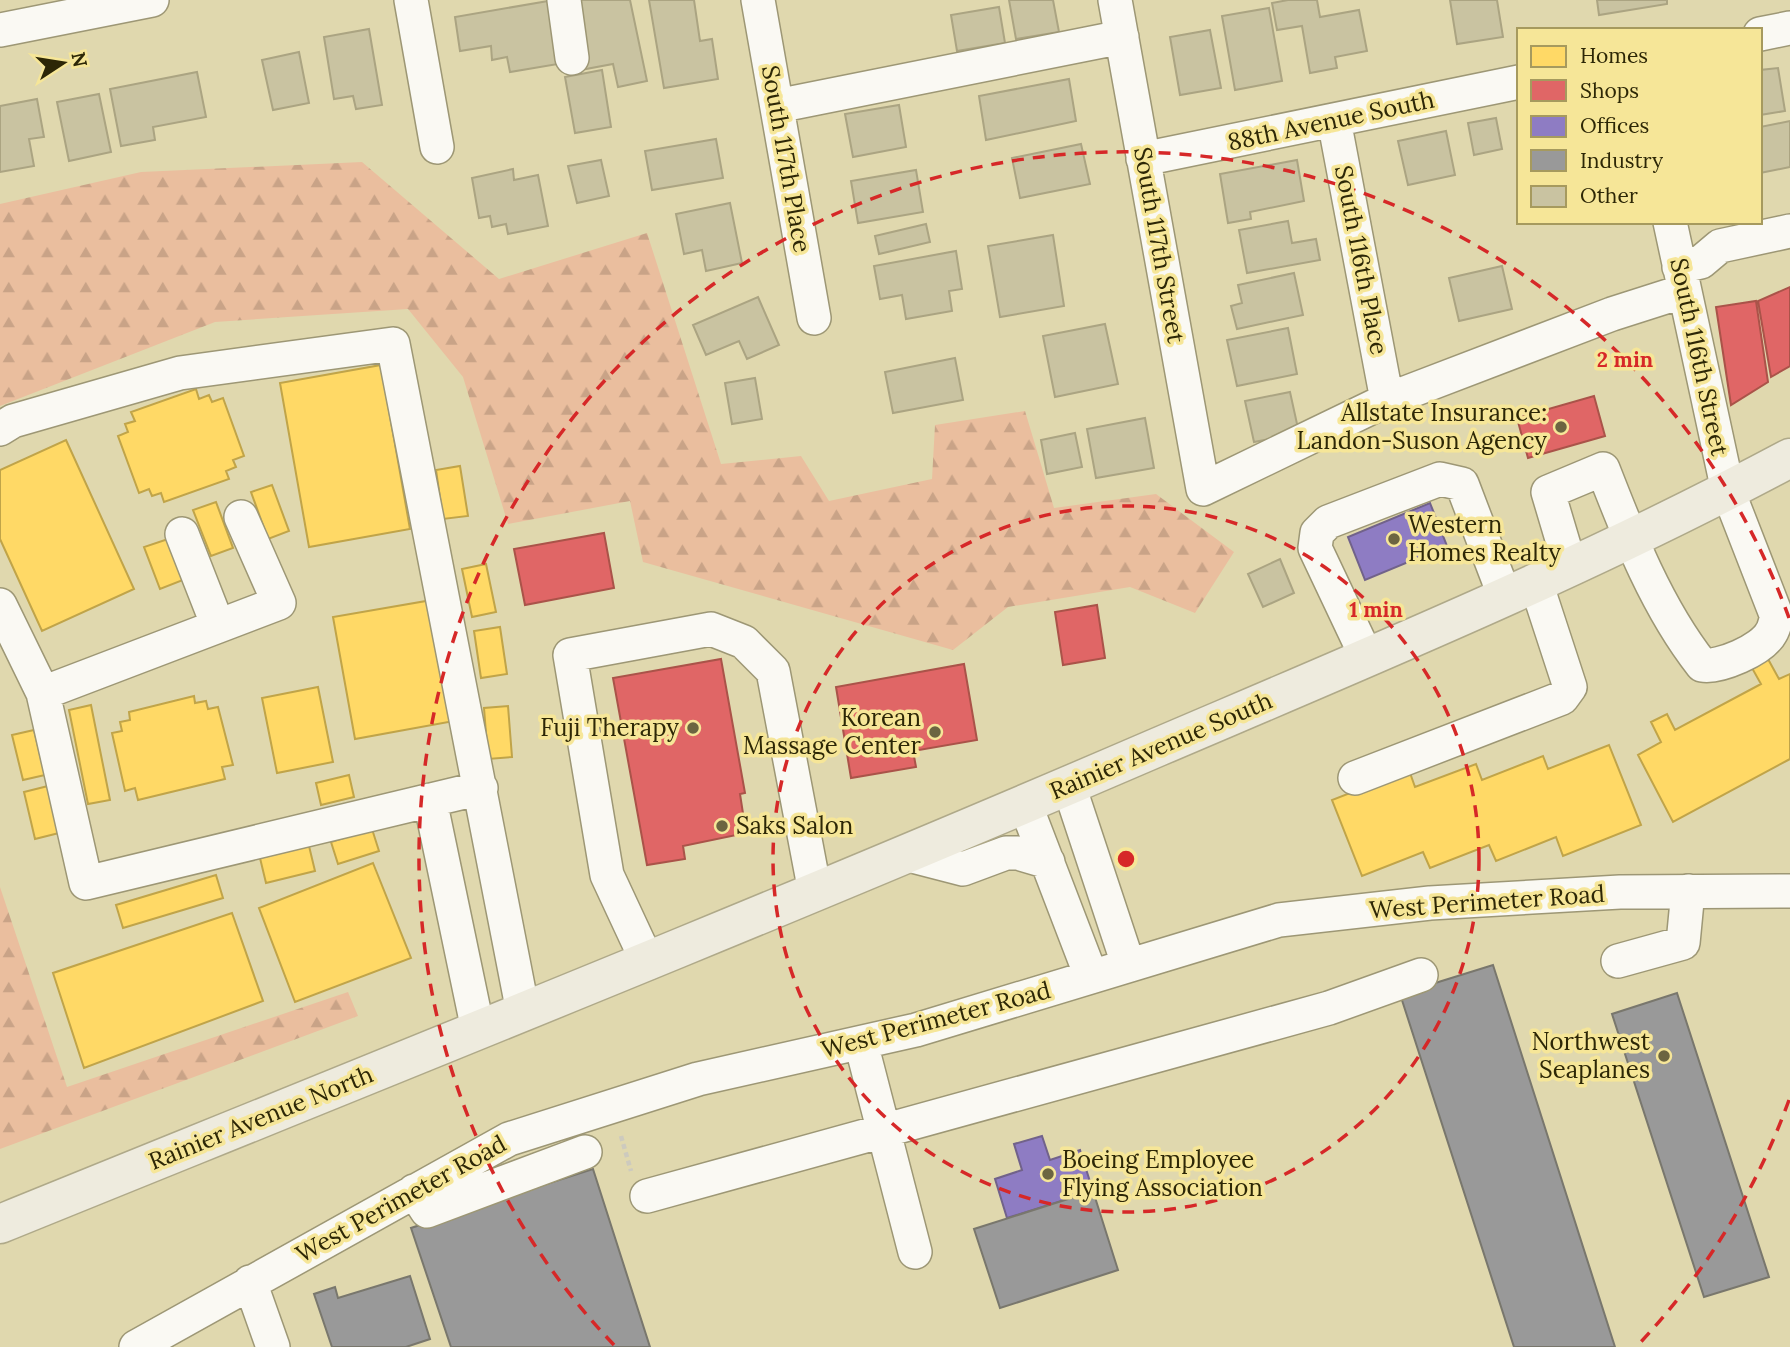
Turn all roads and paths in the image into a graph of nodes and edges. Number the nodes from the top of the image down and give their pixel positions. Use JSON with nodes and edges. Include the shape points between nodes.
{"nodes":[{"id":1,"x":152,"y":0,"type":"edge"},
{"id":2,"x":411,"y":0,"type":"edge"},
{"id":3,"x":564,"y":0,"type":"edge"},
{"id":4,"x":758,"y":0,"type":"edge"},
{"id":5,"x":1115,"y":0,"type":"edge"},
{"id":6,"x":49,"y":10,"type":"edge"},
{"id":7,"x":1790,"y":29,"type":"edge"},
{"id":8,"x":0,"y":30,"type":"edge"},
{"id":9,"x":1762,"y":34,"type":"edge"},
{"id":10,"x":1122,"y":37,"type":"junction"},
{"id":11,"x":572,"y":58,"type":"dead end"},
{"id":12,"x":1517,"y":82,"type":"edge"},
{"id":13,"x":776,"y":106,"type":"junction"},
{"id":14,"x":1334,"y":120,"type":"junction"},
{"id":15,"x":437,"y":147,"type":"dead end"},
{"id":16,"x":1143,"y":159,"type":"junction"},
{"id":17,"x":1670,"y":224,"type":"edge"},
{"id":18,"x":1790,"y":231,"type":"edge"},
{"id":19,"x":1682,"y":279,"type":"junction"},
{"id":20,"x":814,"y":318,"type":"dead end"},
{"id":21,"x":1387,"y":400,"type":"junction"},
{"id":22,"x":0,"y":429,"type":"edge"},
{"id":23,"x":1790,"y":458,"type":"edge"},
{"id":24,"x":1728,"y":491,"type":"junction"},
{"id":25,"x":241,"y":517,"type":"dead end"},
{"id":26,"x":182,"y":534,"type":"dead end"},
{"id":27,"x":1630,"y":538,"type":"junction"},
{"id":28,"x":1570,"y":566,"type":"junction"},
{"id":29,"x":1521,"y":590,"type":"junction"},
{"id":30,"x":0,"y":605,"type":"edge"},
{"id":31,"x":218,"y":626,"type":"junction"},
{"id":32,"x":1367,"y":658,"type":"junction"},
{"id":33,"x":43,"y":693,"type":"junction"},
{"id":34,"x":1355,"y":778,"type":"dead end"},
{"id":35,"x":1069,"y":786,"type":"junction"},
{"id":36,"x":481,"y":788,"type":"junction"},
{"id":37,"x":430,"y":800,"type":"junction"},
{"id":38,"x":1025,"y":804,"type":"junction"},
{"id":39,"x":905,"y":854,"type":"junction"},
{"id":40,"x":1048,"y":862,"type":"junction"},
{"id":41,"x":497,"y":876,"type":"junction"},
{"id":42,"x":449,"y":888,"type":"junction"},
{"id":43,"x":1688,"y":891,"type":"junction"},
{"id":44,"x":1790,"y":891,"type":"edge"},
{"id":45,"x":815,"y":892,"type":"junction"},
{"id":46,"x":1618,"y":961,"type":"dead end"},
{"id":47,"x":648,"y":963,"type":"junction"},
{"id":48,"x":1128,"y":964,"type":"junction"},
{"id":49,"x":1421,"y":975,"type":"dead end"},
{"id":50,"x":1091,"y":976,"type":"junction"},
{"id":51,"x":523,"y":1012,"type":"junction"},
{"id":52,"x":478,"y":1030,"type":"junction"},
{"id":53,"x":861,"y":1042,"type":"junction"},
{"id":54,"x":883,"y":1129,"type":"junction"},
{"id":55,"x":620,"y":1133,"type":"dead end"},
{"id":56,"x":585,"y":1152,"type":"dead end"},
{"id":57,"x":630,"y":1165,"type":"dead end"},
{"id":58,"x":414,"y":1191,"type":"junction"},
{"id":59,"x":647,"y":1196,"type":"dead end"},
{"id":60,"x":0,"y":1224,"type":"edge"},
{"id":61,"x":915,"y":1252,"type":"dead end"},
{"id":62,"x":250,"y":1282,"type":"junction"},
{"id":63,"x":136,"y":1347,"type":"edge"},
{"id":64,"x":273,"y":1347,"type":"edge"}],
"edges":[{"from":1,"to":6,"type":"street"},
{"from":2,"to":15,"type":"street"},
{"from":3,"to":11,"type":"street"},
{"from":4,"to":13,"type":"street","name":"South 117th Place"},
{"from":5,"to":10,"type":"street","name":"South 117th Street"},
{"from":6,"to":8,"type":"street"},
{"from":7,"to":9,"type":"street"},
{"from":10,"to":13,"type":"street"},
{"from":10,"to":16,"type":"street","name":"South 117th Street"},
{"from":12,"to":14,"type":"street","name":"88th Avenue South"},
{"from":13,"to":20,"type":"street","name":"South 117th Place"},
{"from":14,"to":16,"type":"street","name":"88th Avenue South"},
{"from":14,"to":21,"type":"street","name":"South 116th Place"},
{"from":16,"to":21,"type":"street","name":"South 117th Street","via":[[1203,489]]},
{"from":17,"to":19,"type":"street","name":"South 116th Street"},
{"from":18,"to":19,"type":"street","via":[[1720,246]]},
{"from":19,"to":21,"type":"street","via":[[1612,314]]},
{"from":19,"to":24,"type":"street","name":"South 116th Street"},
{"from":22,"to":36,"type":"street","via":[[13,421],[180,373],[393,344]]},
{"from":23,"to":24,"type":"main road","name":"Rainier Avenue South"},
{"from":24,"to":27,"type":"main road","name":"Rainier Avenue South"},
{"from":24,"to":27,"type":"street","name":"South 116th Street","via":[[1777,617],[1771,636],[1739,657],[1715,667],[1702,665]]},
{"from":25,"to":31,"type":"street","via":[[279,603]]},
{"from":26,"to":31,"type":"street"},
{"from":27,"to":28,"type":"main road","name":"Rainier Avenue South"},
{"from":27,"to":28,"type":"street","via":[[1603,470],[1548,492]]},
{"from":28,"to":29,"type":"main road","name":"Rainier Avenue South"},
{"from":29,"to":32,"type":"main road","name":"Rainier Avenue South"},
{"from":29,"to":32,"type":"street","via":[[1462,484],[1440,479],[1328,522],[1317,533],[1315,548]]},
{"from":29,"to":34,"type":"street","via":[[1570,687],[1562,698]]},
{"from":30,"to":33,"type":"street"},
{"from":31,"to":33,"type":"street"},
{"from":32,"to":35,"type":"main road","name":"Rainier Avenue South"},
{"from":33,"to":37,"type":"street","via":[[86,883]]},
{"from":35,"to":38,"type":"main road","name":"Rainier Avenue South"},
{"from":35,"to":48,"type":"street"},
{"from":36,"to":37,"type":"street"},
{"from":36,"to":41,"type":"street"},
{"from":37,"to":42,"type":"street"},
{"from":38,"to":39,"type":"main road","name":"Rainier Avenue South"},
{"from":38,"to":40,"type":"street"},
{"from":39,"to":40,"type":"street","via":[[963,869],[1006,853]]},
{"from":39,"to":45,"type":"main road","name":"Rainier Avenue South"},
{"from":40,"to":50,"type":"street"},
{"from":41,"to":42,"type":"street"},
{"from":41,"to":51,"type":"street"},
{"from":42,"to":52,"type":"street"},
{"from":43,"to":44,"type":"street","name":"West Perimeter Road"},
{"from":43,"to":46,"type":"street","via":[[1683,943]]},
{"from":43,"to":48,"type":"street","name":"West Perimeter Road","via":[[1430,903],[1279,920]]},
{"from":45,"to":47,"type":"main road","name":"Rainier Avenue South"},
{"from":45,"to":47,"type":"street","via":[[773,671],[744,642],[711,629],[570,655],[607,875]]},
{"from":47,"to":51,"type":"main road","name":"Rainier Avenue South"},
{"from":48,"to":50,"type":"street","name":"West Perimeter Road"},
{"from":49,"to":54,"type":"street","via":[[1329,1009]]},
{"from":50,"to":53,"type":"street","name":"West Perimeter Road","via":[[916,1030]]},
{"from":51,"to":52,"type":"main road","name":"Rainier Avenue North"},
{"from":52,"to":60,"type":"main road","name":"Rainier Avenue North"},
{"from":53,"to":54,"type":"street"},
{"from":53,"to":58,"type":"street","name":"West Perimeter Road","via":[[698,1079],[509,1139]]},
{"from":54,"to":59,"type":"street"},
{"from":54,"to":61,"type":"street"},
{"from":55,"to":57,"type":"path"},
{"from":56,"to":58,"type":"street","via":[[427,1211]]},
{"from":58,"to":62,"type":"street","name":"West Perimeter Road"},
{"from":62,"to":63,"type":"street","name":"West Perimeter Road"},
{"from":62,"to":64,"type":"street"}]}
